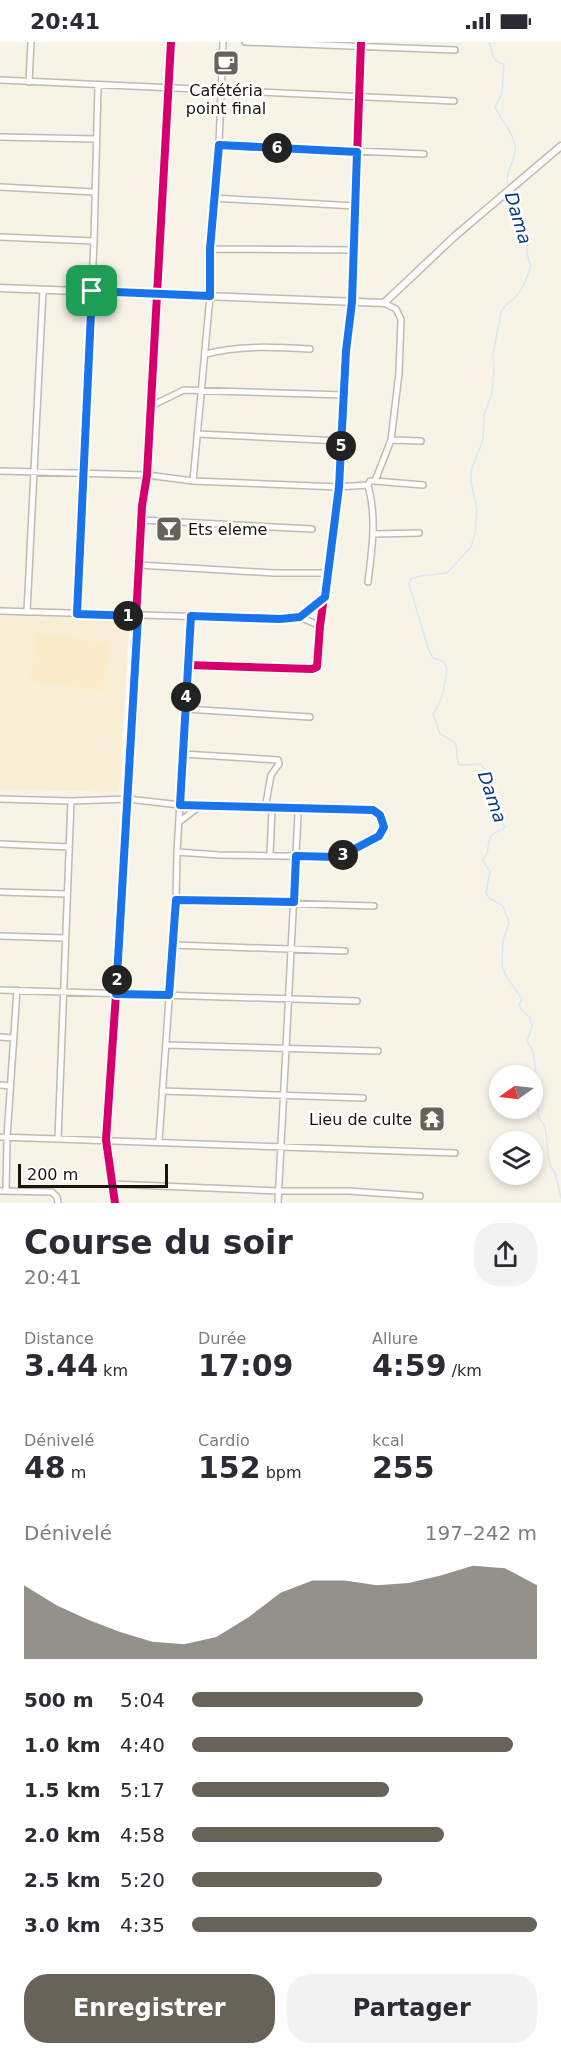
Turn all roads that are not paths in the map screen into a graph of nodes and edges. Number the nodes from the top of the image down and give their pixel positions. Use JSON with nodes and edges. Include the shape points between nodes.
{"nodes":[{"id":1,"x":31,"y":42,"type":"edge"},
{"id":2,"x":171,"y":42,"type":"edge"},
{"id":3,"x":222,"y":42,"type":"edge"},
{"id":4,"x":245,"y":42,"type":"edge"},
{"id":5,"x":361,"y":44,"type":"edge"},
{"id":6,"x":455,"y":50,"type":"dead end"},
{"id":7,"x":0,"y":80,"type":"edge"},
{"id":8,"x":29,"y":82,"type":"junction"},
{"id":9,"x":98,"y":85,"type":"junction"},
{"id":10,"x":170,"y":87,"type":"junction"},
{"id":11,"x":221,"y":90,"type":"junction"},
{"id":12,"x":359,"y":96,"type":"junction"},
{"id":13,"x":454,"y":101,"type":"dead end"},
{"id":14,"x":0,"y":137,"type":"edge"},
{"id":15,"x":96,"y":139,"type":"junction"},
{"id":16,"x":219,"y":145,"type":"junction"},
{"id":17,"x":561,"y":146,"type":"edge"},
{"id":18,"x":357,"y":152,"type":"junction"},
{"id":19,"x":424,"y":154,"type":"dead end"},
{"id":20,"x":0,"y":187,"type":"edge"},
{"id":21,"x":94,"y":192,"type":"junction"},
{"id":22,"x":213,"y":198,"type":"junction"},
{"id":23,"x":355,"y":206,"type":"junction"},
{"id":24,"x":0,"y":237,"type":"edge"},
{"id":25,"x":94,"y":241,"type":"junction"},
{"id":26,"x":210,"y":249,"type":"junction"},
{"id":27,"x":354,"y":250,"type":"junction"},
{"id":28,"x":0,"y":288,"type":"edge"},
{"id":29,"x":43,"y":290,"type":"junction"},
{"id":30,"x":92,"y":291,"type":"junction"},
{"id":31,"x":157,"y":294,"type":"junction"},
{"id":32,"x":210,"y":296,"type":"junction"},
{"id":33,"x":352,"y":302,"type":"junction"},
{"id":34,"x":384,"y":303,"type":"junction"},
{"id":35,"x":310,"y":349,"type":"dead end"},
{"id":36,"x":206,"y":354,"type":"junction"},
{"id":37,"x":201,"y":391,"type":"junction"},
{"id":38,"x":344,"y":395,"type":"junction"},
{"id":39,"x":151,"y":406,"type":"junction"},
{"id":40,"x":197,"y":434,"type":"junction"},
{"id":41,"x":391,"y":440,"type":"junction"},
{"id":42,"x":341,"y":441,"type":"junction"},
{"id":43,"x":421,"y":441,"type":"dead end"},
{"id":44,"x":0,"y":471,"type":"edge"},
{"id":45,"x":34,"y":472,"type":"junction"},
{"id":46,"x":83,"y":474,"type":"junction"},
{"id":47,"x":147,"y":475,"type":"junction"},
{"id":48,"x":193,"y":481,"type":"junction"},
{"id":49,"x":375,"y":481,"type":"junction"},
{"id":50,"x":368,"y":485,"type":"junction"},
{"id":51,"x":423,"y":485,"type":"dead end"},
{"id":52,"x":339,"y":487,"type":"junction"},
{"id":53,"x":142,"y":520,"type":"junction"},
{"id":54,"x":312,"y":530,"type":"dead end"},
{"id":55,"x":420,"y":533,"type":"dead end"},
{"id":56,"x":374,"y":534,"type":"junction"},
{"id":57,"x":139,"y":565,"type":"junction"},
{"id":58,"x":328,"y":573,"type":"junction"},
{"id":59,"x":368,"y":582,"type":"dead end"},
{"id":60,"x":325,"y":597,"type":"junction"},
{"id":61,"x":0,"y":611,"type":"edge"},
{"id":62,"x":27,"y":612,"type":"junction"},
{"id":63,"x":77,"y":614,"type":"junction"},
{"id":64,"x":138,"y":616,"type":"junction"},
{"id":65,"x":191,"y":616,"type":"junction"},
{"id":66,"x":300,"y":617,"type":"junction"},
{"id":67,"x":320,"y":626,"type":"junction"},
{"id":68,"x":188,"y":665,"type":"junction"},
{"id":69,"x":186,"y":709,"type":"junction"},
{"id":70,"x":310,"y":717,"type":"dead end"},
{"id":71,"x":183,"y":754,"type":"junction"},
{"id":72,"x":0,"y":799,"type":"edge"},
{"id":73,"x":128,"y":799,"type":"junction"},
{"id":74,"x":71,"y":801,"type":"junction"},
{"id":75,"x":180,"y":805,"type":"junction"},
{"id":76,"x":200,"y":806,"type":"junction"},
{"id":77,"x":272,"y":808,"type":"junction"},
{"id":78,"x":296,"y":808,"type":"junction"},
{"id":79,"x":265,"y":809,"type":"junction"},
{"id":80,"x":179,"y":822,"type":"junction"},
{"id":81,"x":0,"y":844,"type":"edge"},
{"id":82,"x":69,"y":847,"type":"junction"},
{"id":83,"x":177,"y":852,"type":"junction"},
{"id":84,"x":270,"y":855,"type":"junction"},
{"id":85,"x":296,"y":856,"type":"junction"},
{"id":86,"x":0,"y":892,"type":"edge"},
{"id":87,"x":67,"y":894,"type":"junction"},
{"id":88,"x":176,"y":900,"type":"junction"},
{"id":89,"x":294,"y":902,"type":"junction"},
{"id":90,"x":374,"y":906,"type":"dead end"},
{"id":91,"x":0,"y":936,"type":"edge"},
{"id":92,"x":65,"y":938,"type":"junction"},
{"id":93,"x":173,"y":945,"type":"junction"},
{"id":94,"x":290,"y":949,"type":"junction"},
{"id":95,"x":345,"y":951,"type":"dead end"},
{"id":96,"x":0,"y":990,"type":"edge"},
{"id":97,"x":17,"y":990,"type":"junction"},
{"id":98,"x":64,"y":993,"type":"junction"},
{"id":99,"x":116,"y":994,"type":"junction"},
{"id":100,"x":169,"y":995,"type":"junction"},
{"id":101,"x":288,"y":999,"type":"junction"},
{"id":102,"x":357,"y":1000,"type":"dead end"},
{"id":103,"x":0,"y":1037,"type":"edge"},
{"id":104,"x":14,"y":1038,"type":"junction"},
{"id":105,"x":165,"y":1045,"type":"junction"},
{"id":106,"x":285,"y":1049,"type":"junction"},
{"id":107,"x":378,"y":1051,"type":"dead end"},
{"id":108,"x":0,"y":1085,"type":"edge"},
{"id":109,"x":10,"y":1086,"type":"junction"},
{"id":110,"x":162,"y":1091,"type":"junction"},
{"id":111,"x":284,"y":1095,"type":"junction"},
{"id":112,"x":363,"y":1098,"type":"dead end"},
{"id":113,"x":3,"y":1137,"type":"edge"},
{"id":114,"x":58,"y":1139,"type":"junction"},
{"id":115,"x":106,"y":1140,"type":"junction"},
{"id":116,"x":159,"y":1141,"type":"junction"},
{"id":117,"x":280,"y":1146,"type":"junction"},
{"id":118,"x":455,"y":1153,"type":"dead end"},
{"id":119,"x":112,"y":1184,"type":"junction"},
{"id":120,"x":3,"y":1191,"type":"edge"},
{"id":121,"x":278,"y":1191,"type":"junction"},
{"id":122,"x":420,"y":1196,"type":"dead end"},
{"id":123,"x":58,"y":1203,"type":"edge"},
{"id":124,"x":115,"y":1203,"type":"edge"},
{"id":125,"x":278,"y":1203,"type":"edge"}],
"edges":[{"from":1,"to":8,"type":"street"},
{"from":2,"to":10,"type":"street"},
{"from":3,"to":11,"type":"street"},
{"from":4,"to":5,"type":"street"},
{"from":5,"to":6,"type":"street"},
{"from":5,"to":12,"type":"street"},
{"from":7,"to":8,"type":"street"},
{"from":8,"to":9,"type":"street"},
{"from":9,"to":10,"type":"street"},
{"from":9,"to":15,"type":"street"},
{"from":10,"to":11,"type":"street"},
{"from":10,"to":31,"type":"street"},
{"from":11,"to":12,"type":"street"},
{"from":11,"to":16,"type":"street"},
{"from":12,"to":13,"type":"street"},
{"from":12,"to":18,"type":"street"},
{"from":14,"to":15,"type":"street"},
{"from":15,"to":21,"type":"street"},
{"from":16,"to":18,"type":"street"},
{"from":16,"to":22,"type":"street"},
{"from":17,"to":34,"type":"street"},
{"from":18,"to":19,"type":"street"},
{"from":18,"to":23,"type":"street"},
{"from":20,"to":21,"type":"street"},
{"from":21,"to":25,"type":"street"},
{"from":22,"to":23,"type":"street"},
{"from":22,"to":26,"type":"street"},
{"from":23,"to":27,"type":"street"},
{"from":24,"to":25,"type":"street"},
{"from":25,"to":30,"type":"street"},
{"from":26,"to":27,"type":"street"},
{"from":26,"to":32,"type":"street"},
{"from":27,"to":33,"type":"street"},
{"from":28,"to":29,"type":"street"},
{"from":29,"to":30,"type":"street"},
{"from":29,"to":45,"type":"street"},
{"from":30,"to":31,"type":"street"},
{"from":30,"to":46,"type":"street"},
{"from":31,"to":32,"type":"street"},
{"from":31,"to":39,"type":"street"},
{"from":32,"to":33,"type":"street"},
{"from":32,"to":36,"type":"street"},
{"from":33,"to":34,"type":"street"},
{"from":33,"to":38,"type":"street"},
{"from":34,"to":41,"type":"street","via":[[396,309],[401,319]]},
{"from":35,"to":36,"type":"street","via":[[229,349]]},
{"from":36,"to":37,"type":"street"},
{"from":37,"to":38,"type":"street"},
{"from":37,"to":39,"type":"street","via":[[184,390]]},
{"from":37,"to":40,"type":"street"},
{"from":38,"to":42,"type":"street"},
{"from":39,"to":47,"type":"street"},
{"from":40,"to":42,"type":"street"},
{"from":40,"to":48,"type":"street"},
{"from":41,"to":43,"type":"street"},
{"from":41,"to":49,"type":"street"},
{"from":42,"to":52,"type":"street"},
{"from":44,"to":45,"type":"street"},
{"from":45,"to":46,"type":"street"},
{"from":45,"to":62,"type":"street"},
{"from":46,"to":47,"type":"street"},
{"from":46,"to":63,"type":"street"},
{"from":47,"to":48,"type":"street"},
{"from":47,"to":53,"type":"street"},
{"from":48,"to":52,"type":"street"},
{"from":49,"to":50,"type":"street"},
{"from":49,"to":51,"type":"street"},
{"from":50,"to":52,"type":"street"},
{"from":50,"to":56,"type":"street"},
{"from":52,"to":58,"type":"street"},
{"from":53,"to":54,"type":"street"},
{"from":53,"to":57,"type":"street"},
{"from":55,"to":56,"type":"street"},
{"from":56,"to":59,"type":"street"},
{"from":57,"to":58,"type":"street"},
{"from":57,"to":64,"type":"street"},
{"from":58,"to":60,"type":"street"},
{"from":60,"to":66,"type":"street"},
{"from":60,"to":67,"type":"street"},
{"from":61,"to":62,"type":"street"},
{"from":62,"to":63,"type":"street"},
{"from":63,"to":64,"type":"street"},
{"from":64,"to":65,"type":"street"},
{"from":64,"to":73,"type":"street"},
{"from":65,"to":66,"type":"street"},
{"from":65,"to":68,"type":"street"},
{"from":66,"to":67,"type":"street"},
{"from":67,"to":68,"type":"street","via":[[315,669]]},
{"from":68,"to":69,"type":"street"},
{"from":69,"to":70,"type":"street"},
{"from":69,"to":71,"type":"street"},
{"from":71,"to":75,"type":"street"},
{"from":71,"to":79,"type":"street","via":[[278,760]]},
{"from":72,"to":74,"type":"street"},
{"from":73,"to":74,"type":"street"},
{"from":73,"to":75,"type":"street"},
{"from":73,"to":99,"type":"street"},
{"from":74,"to":82,"type":"street"},
{"from":75,"to":76,"type":"street"},
{"from":75,"to":80,"type":"street"},
{"from":76,"to":79,"type":"street"},
{"from":76,"to":80,"type":"street"},
{"from":77,"to":78,"type":"street"},
{"from":77,"to":79,"type":"street"},
{"from":77,"to":84,"type":"street"},
{"from":78,"to":85,"type":"street"},
{"from":78,"to":85,"type":"street","via":[[373,810],[380,815],[384,827],[379,836],[338,857]]},
{"from":80,"to":83,"type":"street"},
{"from":81,"to":82,"type":"street"},
{"from":82,"to":87,"type":"street"},
{"from":83,"to":84,"type":"street"},
{"from":83,"to":88,"type":"street"},
{"from":84,"to":85,"type":"street"},
{"from":85,"to":89,"type":"street"},
{"from":86,"to":87,"type":"street"},
{"from":87,"to":92,"type":"street"},
{"from":88,"to":89,"type":"street"},
{"from":88,"to":93,"type":"street"},
{"from":89,"to":90,"type":"street"},
{"from":89,"to":94,"type":"street"},
{"from":91,"to":92,"type":"street"},
{"from":92,"to":98,"type":"street"},
{"from":93,"to":94,"type":"street"},
{"from":93,"to":100,"type":"street"},
{"from":94,"to":95,"type":"street"},
{"from":94,"to":101,"type":"street"},
{"from":96,"to":97,"type":"street"},
{"from":97,"to":98,"type":"street"},
{"from":97,"to":104,"type":"street"},
{"from":98,"to":99,"type":"street"},
{"from":98,"to":114,"type":"street"},
{"from":99,"to":100,"type":"street"},
{"from":99,"to":115,"type":"street"},
{"from":100,"to":101,"type":"street"},
{"from":100,"to":105,"type":"street"},
{"from":101,"to":102,"type":"street"},
{"from":101,"to":106,"type":"street"},
{"from":103,"to":104,"type":"street"},
{"from":104,"to":109,"type":"street"},
{"from":105,"to":106,"type":"street"},
{"from":105,"to":110,"type":"street"},
{"from":106,"to":107,"type":"street"},
{"from":106,"to":111,"type":"street"},
{"from":108,"to":109,"type":"street"},
{"from":109,"to":113,"type":"street"},
{"from":110,"to":111,"type":"street"},
{"from":110,"to":116,"type":"street"},
{"from":111,"to":112,"type":"street"},
{"from":111,"to":117,"type":"street"},
{"from":113,"to":114,"type":"street"},
{"from":113,"to":120,"type":"street"},
{"from":114,"to":115,"type":"street"},
{"from":115,"to":116,"type":"street"},
{"from":115,"to":119,"type":"street"},
{"from":116,"to":117,"type":"street"},
{"from":117,"to":118,"type":"street"},
{"from":117,"to":121,"type":"street"},
{"from":119,"to":121,"type":"street"},
{"from":119,"to":124,"type":"street"},
{"from":120,"to":123,"type":"street","via":[[52,1192]]},
{"from":121,"to":122,"type":"street"},
{"from":121,"to":125,"type":"street"}]}
